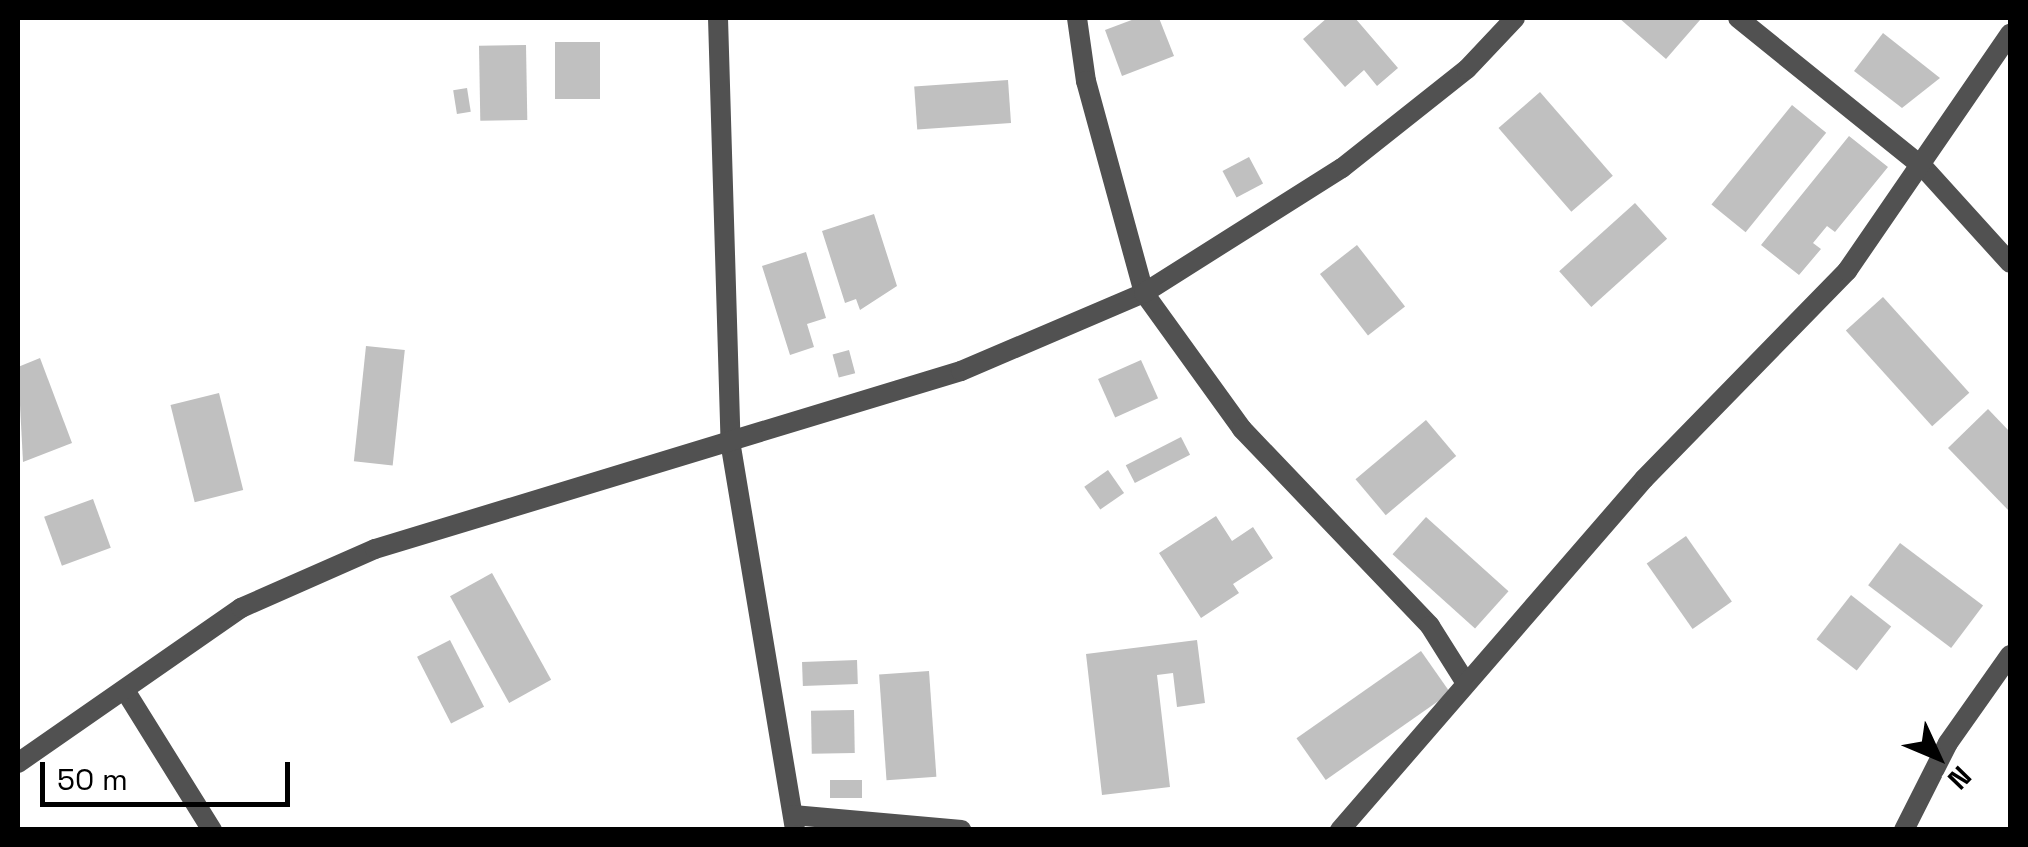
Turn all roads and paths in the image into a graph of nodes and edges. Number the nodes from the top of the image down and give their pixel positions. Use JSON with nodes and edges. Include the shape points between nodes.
{"nodes":[{"id":1,"x":718,"y":18,"type":"edge"},
{"id":2,"x":1077,"y":18,"type":"edge"},
{"id":3,"x":1516,"y":18,"type":"edge"},
{"id":4,"x":1738,"y":18,"type":"edge"},
{"id":5,"x":2010,"y":34,"type":"edge"},
{"id":6,"x":1924,"y":168,"type":"junction"},
{"id":7,"x":2010,"y":264,"type":"edge"},
{"id":8,"x":1144,"y":293,"type":"junction"},
{"id":9,"x":730,"y":447,"type":"junction"},
{"id":10,"x":2010,"y":655,"type":"edge"},
{"id":11,"x":1464,"y":680,"type":"junction"},
{"id":12,"x":126,"y":692,"type":"junction"},
{"id":13,"x":18,"y":763,"type":"edge"},
{"id":14,"x":794,"y":822,"type":"edge"},
{"id":15,"x":212,"y":830,"type":"edge"},
{"id":16,"x":961,"y":830,"type":"edge"},
{"id":17,"x":1340,"y":830,"type":"edge"},
{"id":18,"x":1904,"y":830,"type":"edge"}],
"edges":[{"from":1,"to":9,"type":"street"},
{"from":2,"to":8,"type":"street","via":[[1086,81]]},
{"from":3,"to":8,"type":"street","via":[[1466,69],[1342,168]]},
{"from":4,"to":6,"type":"street"},
{"from":5,"to":6,"type":"street"},
{"from":6,"to":7,"type":"street"},
{"from":6,"to":11,"type":"street","via":[[1847,272]]},
{"from":8,"to":9,"type":"street","via":[[961,371]]},
{"from":8,"to":11,"type":"street","via":[[1242,429],[1430,626]]},
{"from":9,"to":12,"type":"street","via":[[375,550],[241,608]]},
{"from":9,"to":14,"type":"street"},
{"from":10,"to":18,"type":"street","via":[[1948,744]]},
{"from":11,"to":17,"type":"street"},
{"from":12,"to":13,"type":"street"},
{"from":12,"to":15,"type":"street"},
{"from":14,"to":16,"type":"street"}]}
